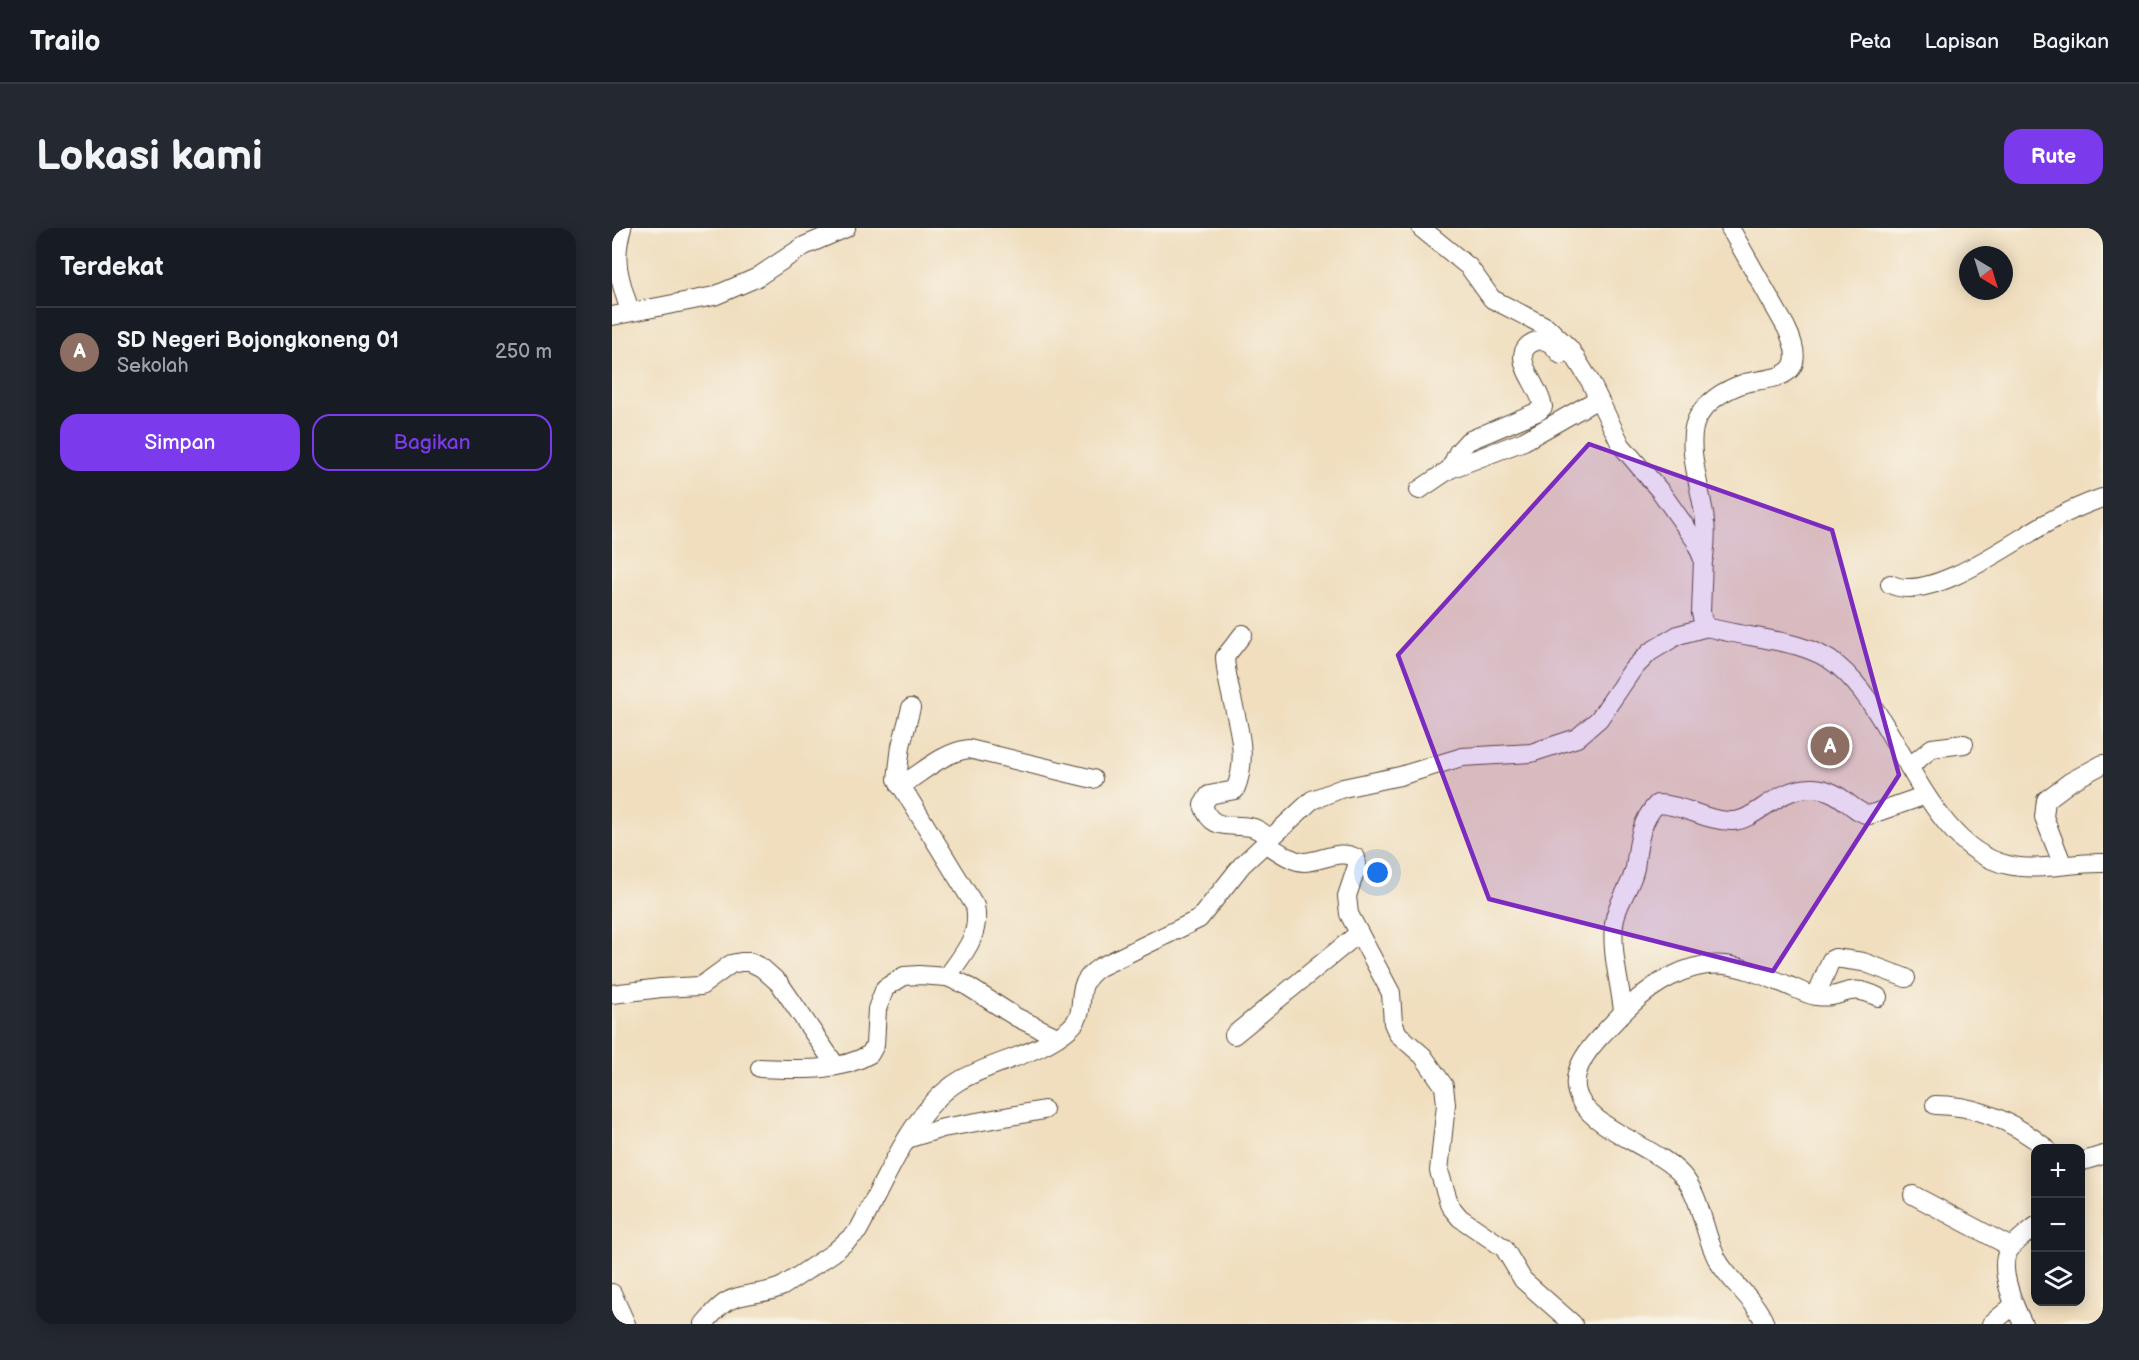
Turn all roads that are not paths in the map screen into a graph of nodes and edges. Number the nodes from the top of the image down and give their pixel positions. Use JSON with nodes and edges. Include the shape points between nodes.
{"nodes":[{"id":1,"x":622,"y":228,"type":"edge"},
{"id":2,"x":846,"y":228,"type":"edge"},
{"id":3,"x":1421,"y":228,"type":"edge"},
{"id":4,"x":1730,"y":228,"type":"edge"},
{"id":5,"x":613,"y":265,"type":"edge"},
{"id":6,"x":617,"y":315,"type":"edge"},
{"id":7,"x":1587,"y":374,"type":"junction"},
{"id":8,"x":1598,"y":399,"type":"junction"},
{"id":9,"x":1450,"y":469,"type":"junction"},
{"id":10,"x":1419,"y":490,"type":"dead end"},
{"id":11,"x":2098,"y":496,"type":"edge"},
{"id":12,"x":1703,"y":560,"type":"junction"},
{"id":13,"x":1890,"y":584,"type":"dead end"},
{"id":14,"x":1707,"y":627,"type":"junction"},
{"id":15,"x":1243,"y":634,"type":"dead end"},
{"id":16,"x":911,"y":708,"type":"dead end"},
{"id":17,"x":1964,"y":744,"type":"dead end"},
{"id":18,"x":2103,"y":764,"type":"edge"},
{"id":19,"x":1909,"y":767,"type":"junction"},
{"id":20,"x":1094,"y":779,"type":"dead end"},
{"id":21,"x":900,"y":786,"type":"junction"},
{"id":22,"x":1926,"y":795,"type":"junction"},
{"id":23,"x":1268,"y":841,"type":"junction"},
{"id":24,"x":2062,"y":863,"type":"junction"},
{"id":25,"x":2103,"y":863,"type":"edge"},
{"id":26,"x":1359,"y":933,"type":"junction"},
{"id":27,"x":947,"y":977,"type":"junction"},
{"id":28,"x":1906,"y":978,"type":"dead end"},
{"id":29,"x":612,"y":994,"type":"edge"},
{"id":30,"x":1816,"y":996,"type":"junction"},
{"id":31,"x":1878,"y":997,"type":"dead end"},
{"id":32,"x":1623,"y":1011,"type":"junction"},
{"id":33,"x":1234,"y":1035,"type":"dead end"},
{"id":34,"x":1058,"y":1037,"type":"junction"},
{"id":35,"x":836,"y":1066,"type":"junction"},
{"id":36,"x":760,"y":1068,"type":"dead end"},
{"id":37,"x":1935,"y":1105,"type":"dead end"},
{"id":38,"x":1044,"y":1110,"type":"dead end"},
{"id":39,"x":907,"y":1139,"type":"junction"},
{"id":40,"x":2039,"y":1144,"type":"edge"},
{"id":41,"x":2103,"y":1155,"type":"edge"},
{"id":42,"x":2085,"y":1160,"type":"edge"},
{"id":43,"x":1913,"y":1195,"type":"dead end"},
{"id":44,"x":2031,"y":1230,"type":"edge"},
{"id":45,"x":2011,"y":1247,"type":"junction"},
{"id":46,"x":612,"y":1293,"type":"edge"},
{"id":47,"x":2014,"y":1305,"type":"junction"},
{"id":48,"x":626,"y":1324,"type":"edge"},
{"id":49,"x":704,"y":1324,"type":"edge"},
{"id":50,"x":1573,"y":1324,"type":"edge"},
{"id":51,"x":1765,"y":1324,"type":"edge"},
{"id":52,"x":1991,"y":1324,"type":"edge"},
{"id":53,"x":2023,"y":1324,"type":"edge"}],
"edges":[{"from":1,"to":5,"type":"street"},
{"from":2,"to":6,"type":"street","via":[[804,246],[733,289],[694,302]]},
{"from":3,"to":7,"type":"street","via":[[1469,267],[1492,299],[1547,327],[1570,349]]},
{"from":4,"to":12,"type":"street","via":[[1786,327],[1793,342],[1794,362],[1783,374],[1744,383],[1721,394],[1693,427],[1707,537]]},
{"from":5,"to":6,"type":"street"},
{"from":7,"to":8,"type":"street"},
{"from":7,"to":9,"type":"street","via":[[1573,369],[1545,341],[1528,345],[1524,363],[1543,406],[1468,441]]},
{"from":8,"to":9,"type":"street","via":[[1524,441]]},
{"from":8,"to":12,"type":"street","via":[[1621,445],[1681,518]]},
{"from":9,"to":10,"type":"street"},
{"from":11,"to":13,"type":"street","via":[[2005,549],[1929,585],[1908,590]]},
{"from":12,"to":14,"type":"street","via":[[1701,613]]},
{"from":14,"to":19,"type":"street","via":[[1794,646],[1839,666],[1870,702]]},
{"from":14,"to":23,"type":"street","via":[[1678,635],[1650,651],[1599,719],[1577,738],[1531,753],[1462,757],[1323,794]]},
{"from":15,"to":23,"type":"street","via":[[1225,657],[1242,744],[1240,777],[1235,790],[1209,795],[1203,806],[1220,825],[1254,827]]},
{"from":16,"to":21,"type":"street","via":[[896,772]]},
{"from":17,"to":19,"type":"street","via":[[1932,748]]},
{"from":18,"to":24,"type":"street","via":[[2046,800],[2044,817]]},
{"from":19,"to":22,"type":"street"},
{"from":20,"to":21,"type":"street","via":[[969,749],[944,756]]},
{"from":21,"to":27,"type":"street","via":[[975,906],[978,922],[972,941]]},
{"from":22,"to":24,"type":"street","via":[[1968,847],[1979,854],[2024,868]]},
{"from":22,"to":32,"type":"street","via":[[1869,815],[1834,793],[1799,789],[1780,795],[1734,821],[1673,804],[1657,804],[1642,829],[1631,880],[1614,924]]},
{"from":23,"to":26,"type":"street","via":[[1302,862],[1354,856],[1357,866],[1347,905]]},
{"from":23,"to":34,"type":"street","via":[[1242,865],[1199,919],[1087,976],[1079,1016]]},
{"from":24,"to":25,"type":"street"},
{"from":26,"to":33,"type":"street"},
{"from":26,"to":50,"type":"street","via":[[1391,993],[1393,1023],[1398,1034],[1423,1056],[1444,1086],[1446,1104],[1439,1171],[1450,1206],[1460,1218],[1504,1248],[1523,1280]]},
{"from":27,"to":34,"type":"street"},
{"from":27,"to":35,"type":"street","via":[[904,976],[888,984],[877,1009],[873,1050]]},
{"from":28,"to":30,"type":"street","via":[[1863,962],[1834,958]]},
{"from":29,"to":35,"type":"street","via":[[701,986],[731,964],[750,962],[772,974]]},
{"from":30,"to":31,"type":"street","via":[[1834,996],[1854,989]]},
{"from":30,"to":32,"type":"street","via":[[1747,968],[1725,964],[1692,967],[1670,977]]},
{"from":32,"to":51,"type":"street","via":[[1588,1050],[1579,1067],[1576,1088],[1580,1100],[1611,1130],[1665,1160],[1684,1177],[1716,1257],[1759,1310]]},
{"from":34,"to":39,"type":"street","via":[[959,1081],[932,1104]]},
{"from":35,"to":36,"type":"street"},
{"from":37,"to":40,"type":"street","via":[[1966,1107],[2006,1120]]},
{"from":38,"to":39,"type":"street","via":[[952,1126]]},
{"from":39,"to":49,"type":"street","via":[[853,1236],[794,1280],[772,1292],[726,1302]]},
{"from":41,"to":42,"type":"street"},
{"from":43,"to":45,"type":"street"},
{"from":44,"to":45,"type":"street"},
{"from":45,"to":47,"type":"street","via":[[2005,1264]]},
{"from":46,"to":48,"type":"street"},
{"from":47,"to":52,"type":"street"},
{"from":47,"to":53,"type":"street"}]}
